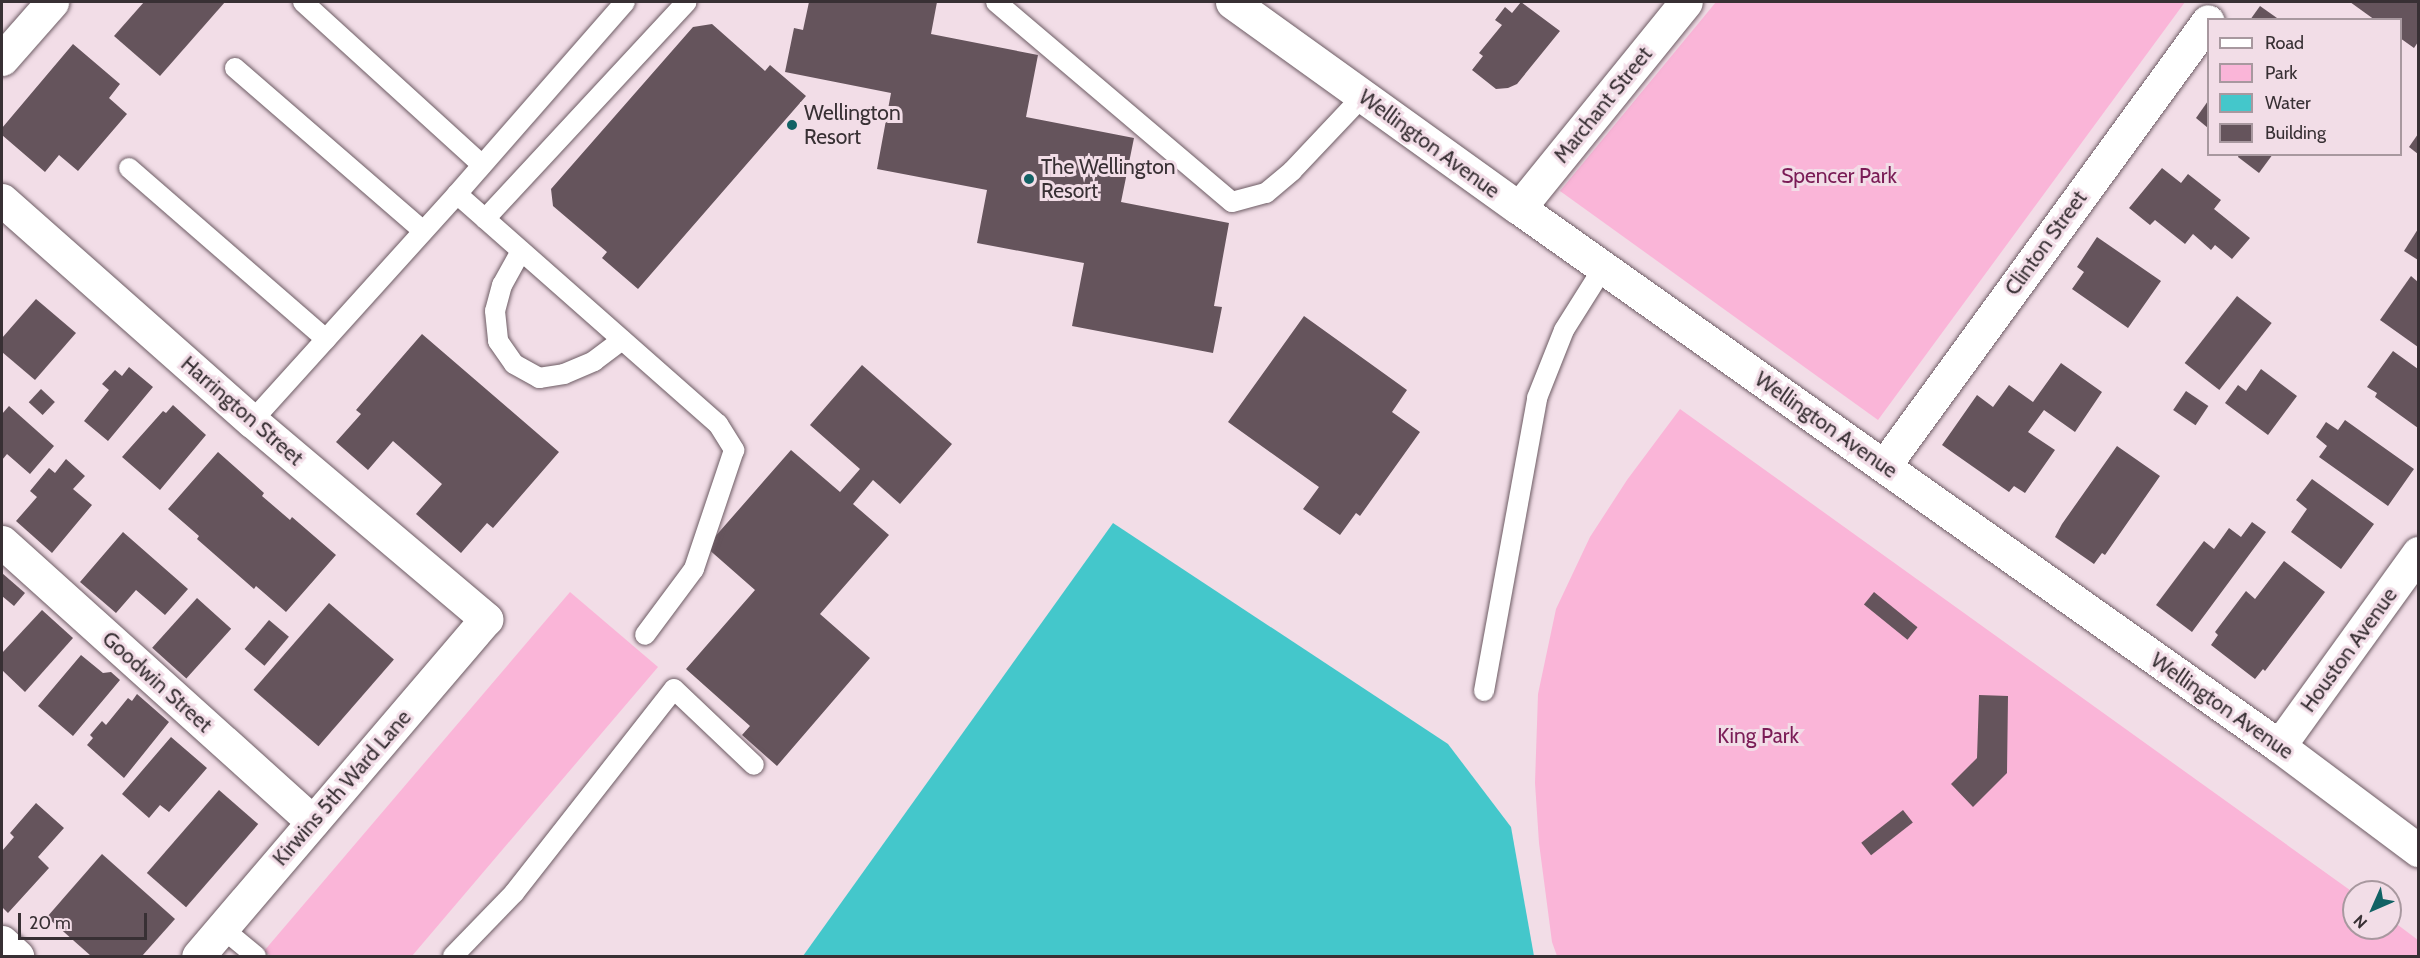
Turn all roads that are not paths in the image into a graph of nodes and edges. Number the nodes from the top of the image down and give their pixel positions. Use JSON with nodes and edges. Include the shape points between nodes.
{"nodes":[{"id":1,"x":52,"y":2,"type":"edge"},
{"id":2,"x":303,"y":2,"type":"edge"},
{"id":3,"x":625,"y":2,"type":"edge"},
{"id":4,"x":687,"y":2,"type":"edge"},
{"id":5,"x":996,"y":2,"type":"edge"},
{"id":6,"x":1232,"y":2,"type":"edge"},
{"id":7,"x":1686,"y":2,"type":"edge"},
{"id":8,"x":2223,"y":2,"type":"edge"},
{"id":9,"x":2211,"y":18,"type":"edge"},
{"id":10,"x":2207,"y":23,"type":"edge"},
{"id":11,"x":4,"y":50,"type":"edge"},
{"id":12,"x":235,"y":68,"type":"dead end"},
{"id":13,"x":1363,"y":96,"type":"junction"},
{"id":14,"x":482,"y":165,"type":"junction"},
{"id":15,"x":129,"y":168,"type":"dead end"},
{"id":16,"x":457,"y":194,"type":"junction"},
{"id":17,"x":2,"y":200,"type":"edge"},
{"id":18,"x":1519,"y":208,"type":"junction"},
{"id":19,"x":485,"y":219,"type":"junction"},
{"id":20,"x":423,"y":231,"type":"junction"},
{"id":21,"x":520,"y":251,"type":"junction"},
{"id":22,"x":1603,"y":268,"type":"junction"},
{"id":23,"x":326,"y":339,"type":"junction"},
{"id":24,"x":622,"y":340,"type":"junction"},
{"id":25,"x":252,"y":421,"type":"junction"},
{"id":26,"x":1884,"y":466,"type":"junction"},
{"id":27,"x":2,"y":542,"type":"edge"},
{"id":28,"x":2418,"y":553,"type":"edge"},
{"id":29,"x":486,"y":619,"type":"joint"},
{"id":30,"x":645,"y":635,"type":"dead end"},
{"id":31,"x":1484,"y":691,"type":"dead end"},
{"id":32,"x":2279,"y":746,"type":"junction"},
{"id":33,"x":754,"y":765,"type":"dead end"},
{"id":34,"x":314,"y":822,"type":"junction"},
{"id":35,"x":2418,"y":850,"type":"edge"},
{"id":36,"x":222,"y":928,"type":"junction"},
{"id":37,"x":2,"y":942,"type":"edge"},
{"id":38,"x":17,"y":957,"type":"edge"},
{"id":39,"x":198,"y":957,"type":"edge"},
{"id":40,"x":256,"y":957,"type":"edge"},
{"id":41,"x":453,"y":957,"type":"edge"}],
"edges":[{"from":1,"to":11,"type":"street"},
{"from":2,"to":14,"type":"lane"},
{"from":3,"to":14,"type":"lane"},
{"from":4,"to":19,"type":"lane"},
{"from":5,"to":13,"type":"lane","via":[[1232,202],[1266,193]]},
{"from":6,"to":13,"type":"street","name":"Wellington Avenue"},
{"from":7,"to":18,"type":"street","name":"Marchant Street"},
{"from":8,"to":9,"type":"street","name":"Clinton Street"},
{"from":10,"to":26,"type":"street","name":"Clinton Street"},
{"from":12,"to":20,"type":"lane"},
{"from":13,"to":18,"type":"street","name":"Wellington Avenue"},
{"from":14,"to":16,"type":"lane"},
{"from":15,"to":23,"type":"lane"},
{"from":16,"to":19,"type":"lane"},
{"from":16,"to":20,"type":"lane"},
{"from":17,"to":25,"type":"street","name":"Harrington Street"},
{"from":18,"to":22,"type":"street","name":"Wellington Avenue"},
{"from":19,"to":21,"type":"lane"},
{"from":20,"to":23,"type":"lane"},
{"from":21,"to":24,"type":"lane"},
{"from":21,"to":24,"type":"lane","via":[[502,285],[495,311],[498,341],[514,364],[540,378],[564,374],[594,361]]},
{"from":22,"to":26,"type":"street","name":"Wellington Avenue"},
{"from":22,"to":31,"type":"lane","via":[[1564,330],[1537,398]]},
{"from":23,"to":25,"type":"lane"},
{"from":24,"to":30,"type":"lane","via":[[718,424],[734,450],[694,569]]},
{"from":25,"to":29,"type":"street","name":"Harrington Street"},
{"from":26,"to":32,"type":"street","name":"Wellington Avenue"},
{"from":27,"to":34,"type":"street","name":"Goodwin Street"},
{"from":28,"to":32,"type":"street","name":"Houston Avenue"},
{"from":29,"to":34,"type":"street","name":"Kirwins 5th Ward Lane"},
{"from":32,"to":35,"type":"street","name":"Wellington Avenue"},
{"from":33,"to":41,"type":"lane","via":[[675,689],[514,893]]},
{"from":34,"to":36,"type":"street","name":"Kirwins 5th Ward Lane"},
{"from":36,"to":39,"type":"street","name":"Kirwins 5th Ward Lane"},
{"from":36,"to":40,"type":"lane"},
{"from":37,"to":38,"type":"street"}]}
